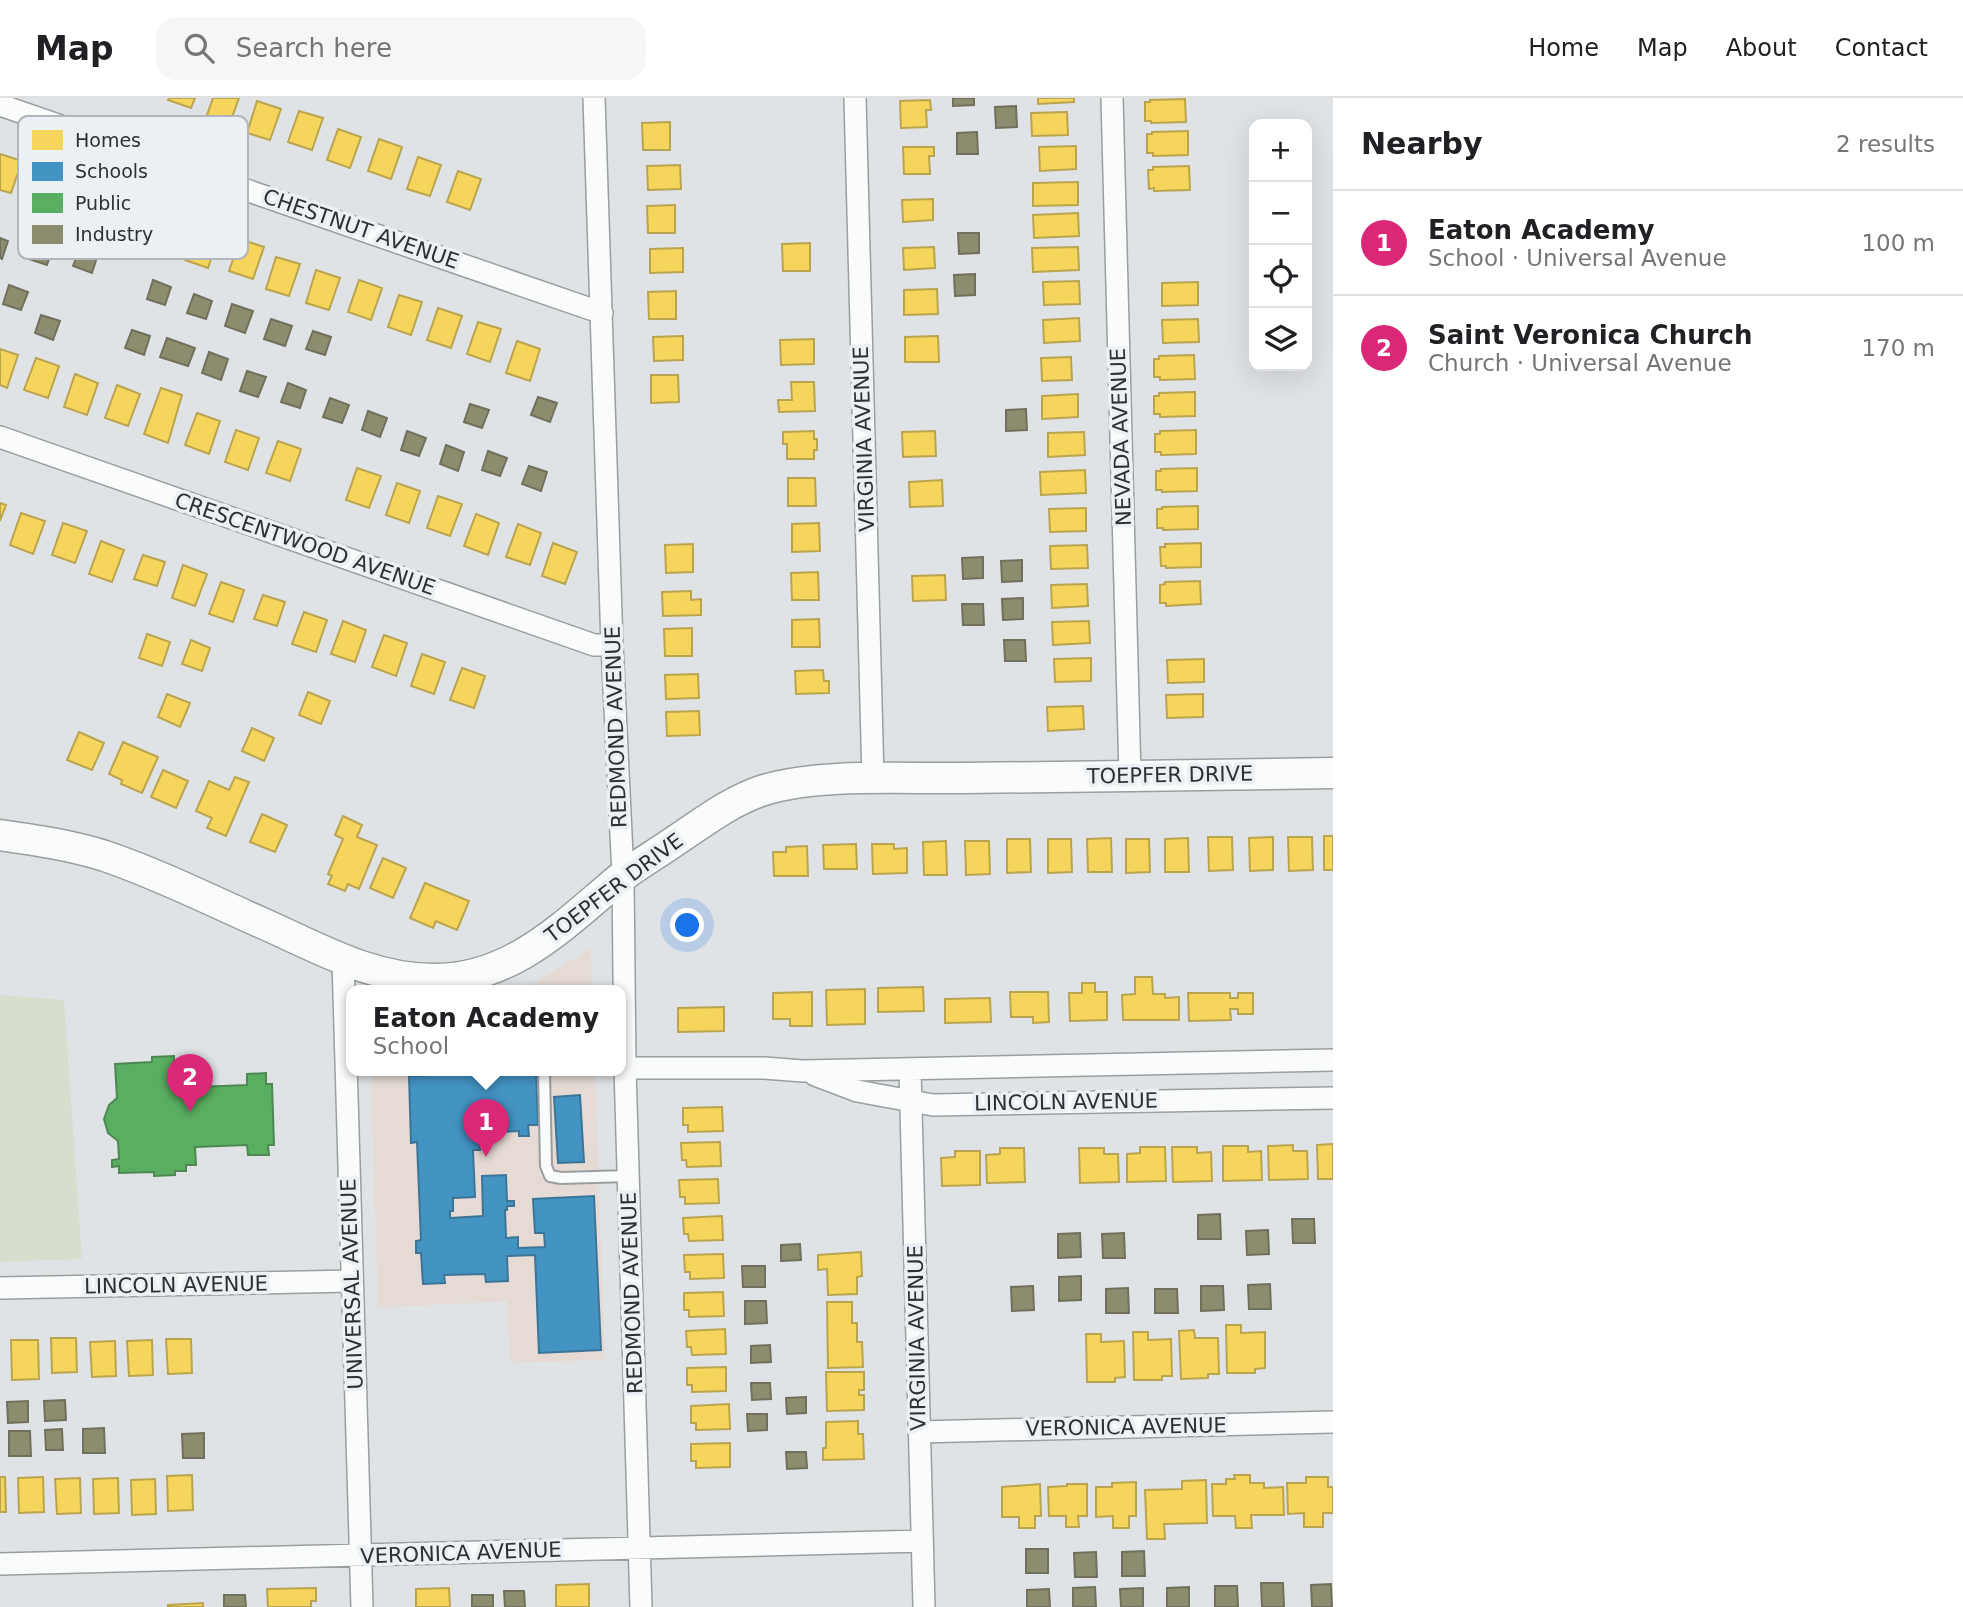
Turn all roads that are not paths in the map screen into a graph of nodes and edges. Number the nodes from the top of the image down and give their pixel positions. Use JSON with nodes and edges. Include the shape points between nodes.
{"nodes":[{"id":1,"x":594,"y":98,"type":"edge"},
{"id":2,"x":855,"y":98,"type":"edge"},
{"id":3,"x":1112,"y":98,"type":"edge"},
{"id":4,"x":0,"y":106,"type":"edge"},
{"id":5,"x":29,"y":116,"type":"edge"},
{"id":6,"x":248,"y":191,"type":"edge"},
{"id":7,"x":602,"y":313,"type":"junction"},
{"id":8,"x":0,"y":437,"type":"edge"},
{"id":9,"x":612,"y":645,"type":"junction"},
{"id":10,"x":1333,"y":773,"type":"edge"},
{"id":11,"x":1129,"y":776,"type":"junction"},
{"id":12,"x":873,"y":779,"type":"junction"},
{"id":13,"x":0,"y":835,"type":"edge"},
{"id":14,"x":623,"y":876,"type":"junction"},
{"id":15,"x":343,"y":960,"type":"junction"},
{"id":16,"x":624,"y":985,"type":"edge"},
{"id":17,"x":346,"y":1011,"type":"edge"},
{"id":18,"x":626,"y":1054,"type":"edge"},
{"id":19,"x":1333,"y":1060,"type":"edge"},
{"id":20,"x":910,"y":1069,"type":"junction"},
{"id":21,"x":803,"y":1071,"type":"junction"},
{"id":22,"x":349,"y":1076,"type":"edge"},
{"id":23,"x":544,"y":1076,"type":"edge"},
{"id":24,"x":625,"y":1076,"type":"edge"},
{"id":25,"x":1333,"y":1098,"type":"edge"},
{"id":26,"x":911,"y":1102,"type":"junction"},
{"id":27,"x":628,"y":1176,"type":"junction"},
{"id":28,"x":352,"y":1281,"type":"junction"},
{"id":29,"x":0,"y":1288,"type":"edge"},
{"id":30,"x":1333,"y":1422,"type":"edge"},
{"id":31,"x":919,"y":1432,"type":"junction"},
{"id":32,"x":922,"y":1541,"type":"junction"},
{"id":33,"x":639,"y":1548,"type":"junction"},
{"id":34,"x":360,"y":1556,"type":"junction"},
{"id":35,"x":0,"y":1564,"type":"edge"},
{"id":36,"x":362,"y":1607,"type":"edge"},
{"id":37,"x":641,"y":1607,"type":"edge"},
{"id":38,"x":924,"y":1607,"type":"edge"}],
"edges":[{"from":1,"to":7,"type":"street","name":"REDMOND AVENUE"},
{"from":2,"to":12,"type":"street","name":"VIRGINIA AVENUE"},
{"from":3,"to":11,"type":"street","name":"NEVADA AVENUE"},
{"from":4,"to":5,"type":"street","name":"CHESTNUT AVENUE"},
{"from":6,"to":7,"type":"street","name":"CHESTNUT AVENUE"},
{"from":7,"to":9,"type":"street","name":"REDMOND AVENUE"},
{"from":8,"to":9,"type":"street","name":"CRESCENTWOOD AVENUE","via":[[594,645]]},
{"from":9,"to":14,"type":"street","name":"REDMOND AVENUE"},
{"from":10,"to":11,"type":"street","name":"TOEPFER DRIVE"},
{"from":11,"to":12,"type":"street","name":"TOEPFER DRIVE"},
{"from":12,"to":14,"type":"street","name":"TOEPFER DRIVE","via":[[807,782],[752,794]]},
{"from":13,"to":15,"type":"street","name":"TOEPFER DRIVE","via":[[49,841],[104,856]]},
{"from":14,"to":15,"type":"street","name":"TOEPFER DRIVE","via":[[561,929],[521,956],[488,970],[440,979],[408,979]]},
{"from":14,"to":16,"type":"street","name":"REDMOND AVENUE"},
{"from":15,"to":17,"type":"street","name":"UNIVERSAL AVENUE"},
{"from":18,"to":21,"type":"street","name":"LINCOLN AVENUE"},
{"from":19,"to":20,"type":"street","name":"LINCOLN AVENUE"},
{"from":20,"to":21,"type":"street","name":"LINCOLN AVENUE"},
{"from":20,"to":26,"type":"street","name":"VIRGINIA AVENUE"},
{"from":21,"to":26,"type":"street","name":"LINCOLN AVENUE","via":[[857,1091]]},
{"from":22,"to":28,"type":"street","name":"UNIVERSAL AVENUE"},
{"from":23,"to":27,"type":"lane","via":[[550,1176]]},
{"from":24,"to":27,"type":"street","name":"REDMOND AVENUE"},
{"from":25,"to":26,"type":"street","name":"LINCOLN AVENUE"},
{"from":26,"to":31,"type":"street","name":"VIRGINIA AVENUE"},
{"from":27,"to":33,"type":"street","name":"REDMOND AVENUE"},
{"from":28,"to":29,"type":"street","name":"LINCOLN AVENUE"},
{"from":28,"to":34,"type":"street","name":"UNIVERSAL AVENUE"},
{"from":30,"to":31,"type":"street","name":"VERONICA AVENUE"},
{"from":31,"to":32,"type":"street","name":"VIRGINIA AVENUE"},
{"from":32,"to":33,"type":"street","name":"VERONICA AVENUE"},
{"from":32,"to":38,"type":"street","name":"VIRGINIA AVENUE"},
{"from":33,"to":34,"type":"street","name":"VERONICA AVENUE"},
{"from":33,"to":37,"type":"street","name":"REDMOND AVENUE"},
{"from":34,"to":35,"type":"street","name":"VERONICA AVENUE"},
{"from":34,"to":36,"type":"street","name":"UNIVERSAL AVENUE"}]}
